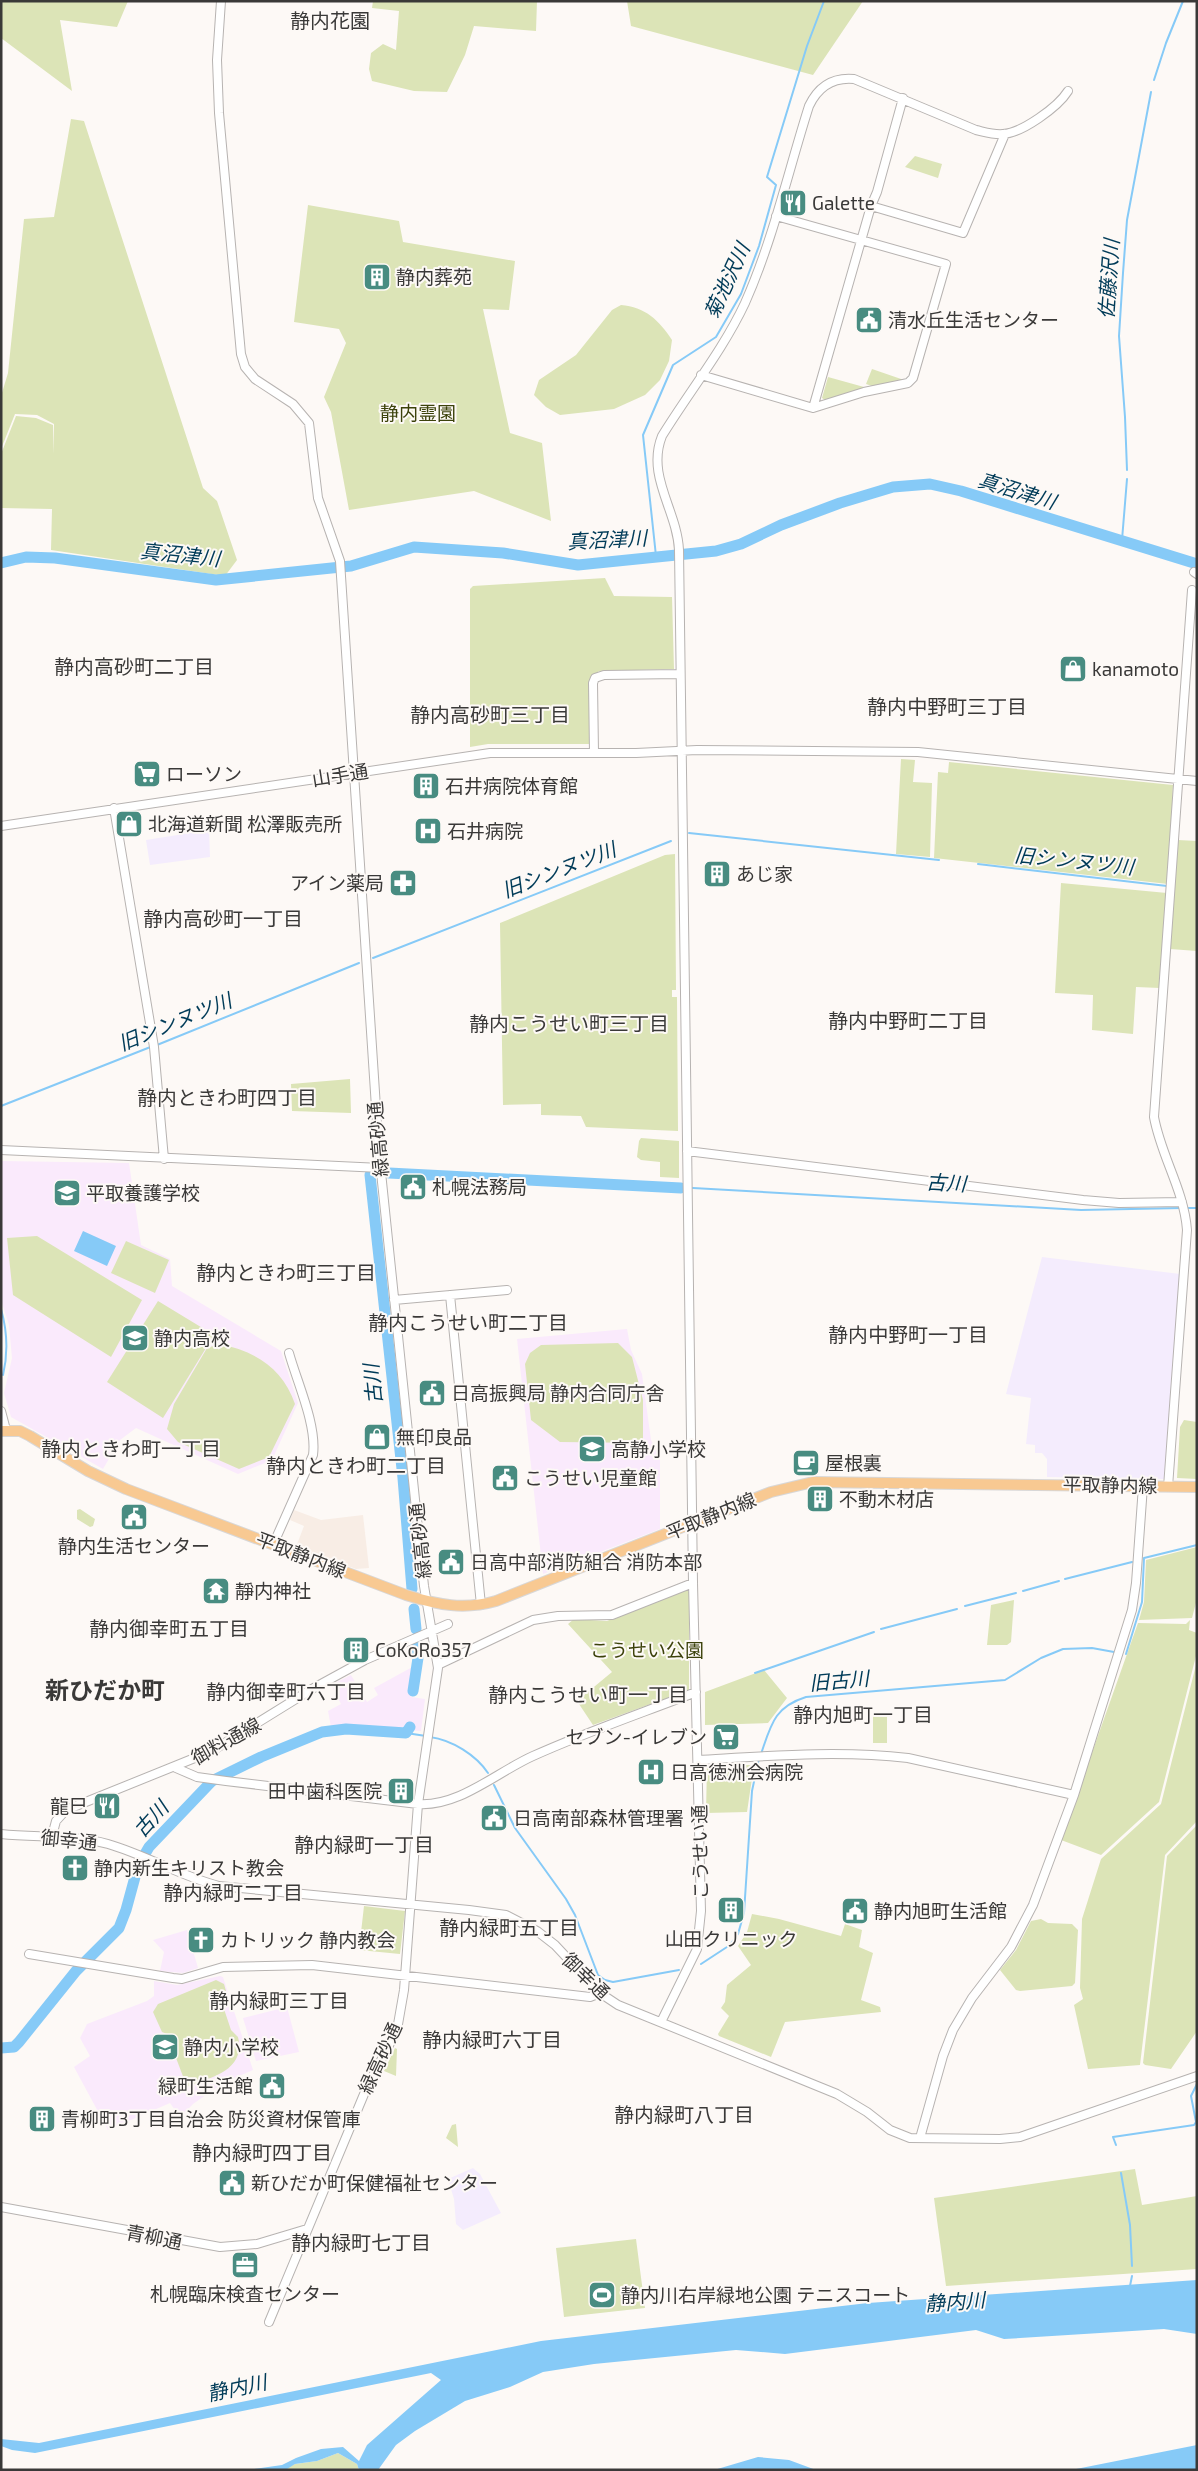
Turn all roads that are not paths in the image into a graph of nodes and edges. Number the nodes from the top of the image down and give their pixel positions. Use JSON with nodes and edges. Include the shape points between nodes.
{"nodes":[{"id":1,"x":221,"y":1,"type":"edge"},
{"id":2,"x":1068,"y":91,"type":"dead end"},
{"id":3,"x":903,"y":98,"type":"junction"},
{"id":4,"x":1005,"y":134,"type":"junction"},
{"id":5,"x":871,"y":206,"type":"junction"},
{"id":6,"x":776,"y":216,"type":"junction"},
{"id":7,"x":861,"y":240,"type":"junction"},
{"id":8,"x":701,"y":375,"type":"junction"},
{"id":9,"x":813,"y":408,"type":"junction"},
{"id":10,"x":1192,"y":590,"type":"dead end"},
{"id":11,"x":680,"y":674,"type":"junction"},
{"id":12,"x":682,"y":751,"type":"junction"},
{"id":13,"x":594,"y":753,"type":"junction"},
{"id":14,"x":354,"y":773,"type":"junction"},
{"id":15,"x":1178,"y":778,"type":"junction"},
{"id":16,"x":1197,"y":781,"type":"edge"},
{"id":17,"x":114,"y":808,"type":"junction"},
{"id":18,"x":1,"y":826,"type":"edge"},
{"id":19,"x":1,"y":1150,"type":"edge"},
{"id":20,"x":687,"y":1151,"type":"junction"},
{"id":21,"x":164,"y":1159,"type":"junction"},
{"id":22,"x":380,"y":1168,"type":"junction"},
{"id":23,"x":1182,"y":1202,"type":"junction"},
{"id":24,"x":507,"y":1290,"type":"dead end"},
{"id":25,"x":450,"y":1296,"type":"junction"},
{"id":26,"x":394,"y":1300,"type":"junction"},
{"id":27,"x":289,"y":1352,"type":"dead end"},
{"id":28,"x":1,"y":1411,"type":"edge"},
{"id":29,"x":3,"y":1431,"type":"edge"},
{"id":30,"x":1143,"y":1486,"type":"junction"},
{"id":31,"x":1168,"y":1486,"type":"junction"},
{"id":32,"x":1197,"y":1487,"type":"edge"},
{"id":33,"x":693,"y":1523,"type":"junction"},
{"id":34,"x":273,"y":1545,"type":"junction"},
{"id":35,"x":693,"y":1583,"type":"junction"},
{"id":36,"x":427,"y":1602,"type":"junction"},
{"id":37,"x":481,"y":1605,"type":"junction"},
{"id":38,"x":448,"y":1624,"type":"dead end"},
{"id":39,"x":433,"y":1630,"type":"junction"},
{"id":40,"x":438,"y":1665,"type":"junction"},
{"id":41,"x":696,"y":1692,"type":"junction"},
{"id":42,"x":698,"y":1760,"type":"junction"},
{"id":43,"x":176,"y":1768,"type":"junction"},
{"id":44,"x":1074,"y":1795,"type":"junction"},
{"id":45,"x":418,"y":1804,"type":"junction"},
{"id":46,"x":1,"y":1834,"type":"edge"},
{"id":47,"x":52,"y":1836,"type":"junction"},
{"id":48,"x":411,"y":1904,"type":"junction"},
{"id":49,"x":29,"y":1954,"type":"dead end"},
{"id":50,"x":405,"y":1974,"type":"junction"},
{"id":51,"x":600,"y":1994,"type":"junction"},
{"id":52,"x":661,"y":2022,"type":"junction"},
{"id":53,"x":1197,"y":2076,"type":"edge"},
{"id":54,"x":920,"y":2138,"type":"junction"},
{"id":55,"x":1,"y":2207,"type":"edge"},
{"id":56,"x":307,"y":2229,"type":"junction"},
{"id":57,"x":269,"y":2322,"type":"dead end"}],
"edges":[{"from":1,"to":14,"type":"street","name":"緑高砂通","via":[[217,60],[219,112],[241,354],[245,367],[255,379],[293,404],[309,423],[318,498],[340,561]]},
{"from":2,"to":4,"type":"street","via":[[1023,128]]},
{"from":3,"to":4,"type":"street","name":"こうせい通","via":[[976,130]]},
{"from":3,"to":5,"type":"street"},
{"from":3,"to":6,"type":"street","name":"こうせい通","via":[[854,79],[834,80],[821,88],[809,106]]},
{"from":4,"to":5,"type":"street","via":[[963,233]]},
{"from":5,"to":7,"type":"street"},
{"from":6,"to":7,"type":"street"},
{"from":6,"to":8,"type":"street","name":"こうせい通","via":[[744,303]]},
{"from":7,"to":9,"type":"street"},
{"from":7,"to":9,"type":"street","via":[[946,264],[915,373],[908,383]]},
{"from":8,"to":9,"type":"street"},
{"from":8,"to":11,"type":"street","name":"こうせい通","via":[[662,436],[656,456],[658,479],[675,525],[679,550]]},
{"from":10,"to":15,"type":"street"},
{"from":11,"to":12,"type":"street","name":"こうせい通"},
{"from":11,"to":13,"type":"street","via":[[604,674],[595,678]]},
{"from":12,"to":13,"type":"street","name":"山手通"},
{"from":12,"to":15,"type":"street","name":"山手通","via":[[918,752]]},
{"from":12,"to":20,"type":"street","name":"こうせい通"},
{"from":13,"to":14,"type":"street","name":"山手通","via":[[490,753]]},
{"from":14,"to":17,"type":"street","name":"山手通"},
{"from":14,"to":22,"type":"street","name":"緑高砂通"},
{"from":15,"to":16,"type":"street","name":"山手通"},
{"from":15,"to":23,"type":"street","via":[[1154,1117],[1159,1141]]},
{"from":17,"to":18,"type":"street","name":"山手通"},
{"from":17,"to":21,"type":"street","via":[[153,1046]]},
{"from":19,"to":21,"type":"street"},
{"from":20,"to":23,"type":"street","via":[[1083,1200]]},
{"from":20,"to":33,"type":"street","name":"こうせい通"},
{"from":21,"to":22,"type":"street"},
{"from":22,"to":26,"type":"street","name":"緑高砂通"},
{"from":23,"to":31,"type":"street","via":[[1187,1257]]},
{"from":24,"to":25,"type":"street"},
{"from":25,"to":26,"type":"street"},
{"from":25,"to":37,"type":"street"},
{"from":26,"to":36,"type":"street","name":"緑高砂通"},
{"from":27,"to":34,"type":"street","via":[[314,1444]]},
{"from":28,"to":29,"type":"street"},
{"from":29,"to":34,"type":"main road","name":"平取静内線","via":[[20,1431],[126,1489]]},
{"from":30,"to":31,"type":"main road","name":"平取静内線"},
{"from":30,"to":33,"type":"main road","name":"平取静内線","via":[[814,1482],[771,1492]]},
{"from":30,"to":44,"type":"street","via":[[1132,1610]]},
{"from":31,"to":32,"type":"main road","name":"平取静内線"},
{"from":33,"to":35,"type":"street","name":"こうせい通"},
{"from":33,"to":37,"type":"main road","name":"平取静内線"},
{"from":34,"to":36,"type":"main road","name":"平取静内線"},
{"from":35,"to":40,"type":"street","via":[[612,1615],[533,1620]]},
{"from":35,"to":41,"type":"street","name":"こうせい通"},
{"from":36,"to":37,"type":"main road","name":"平取静内線","via":[[452,1607]]},
{"from":36,"to":39,"type":"street","name":"緑高砂通"},
{"from":38,"to":39,"type":"street","name":"御料通線"},
{"from":39,"to":40,"type":"street","name":"緑高砂通"},
{"from":39,"to":43,"type":"street","name":"御料通線","via":[[365,1660],[212,1752]]},
{"from":40,"to":45,"type":"street","name":"緑高砂通"},
{"from":41,"to":42,"type":"street","name":"こうせい通"},
{"from":41,"to":45,"type":"street","via":[[532,1757],[450,1800]]},
{"from":42,"to":44,"type":"street","via":[[866,1754],[908,1758]]},
{"from":42,"to":52,"type":"street","name":"こうせい通","via":[[701,1932],[694,1956]]},
{"from":43,"to":45,"type":"street","via":[[221,1781]]},
{"from":43,"to":47,"type":"street","name":"御料通線","via":[[66,1810],[56,1821]]},
{"from":44,"to":54,"type":"street","via":[[1032,1906],[1018,1934],[953,2030]]},
{"from":45,"to":48,"type":"street","name":"緑高砂通"},
{"from":46,"to":47,"type":"street","name":"御幸通"},
{"from":47,"to":48,"type":"street","name":"御幸通","via":[[88,1840],[135,1854],[185,1876],[219,1886]]},
{"from":48,"to":50,"type":"street","name":"緑高砂通"},
{"from":48,"to":51,"type":"street","name":"御幸通","via":[[489,1912],[524,1923],[555,1945]]},
{"from":49,"to":50,"type":"street","via":[[173,1978],[223,1967],[305,1965]]},
{"from":50,"to":51,"type":"street","via":[[590,1997]]},
{"from":50,"to":56,"type":"street","name":"緑高砂通","via":[[397,2030],[367,2087]]},
{"from":51,"to":52,"type":"street","name":"御幸通"},
{"from":52,"to":54,"type":"street","name":"御幸通","via":[[830,2090],[899,2135]]},
{"from":53,"to":54,"type":"street","name":"御幸通","via":[[1020,2137]]},
{"from":55,"to":56,"type":"street","name":"青柳通","via":[[220,2248],[257,2244]]},
{"from":56,"to":57,"type":"street","name":"緑高砂通"}]}
